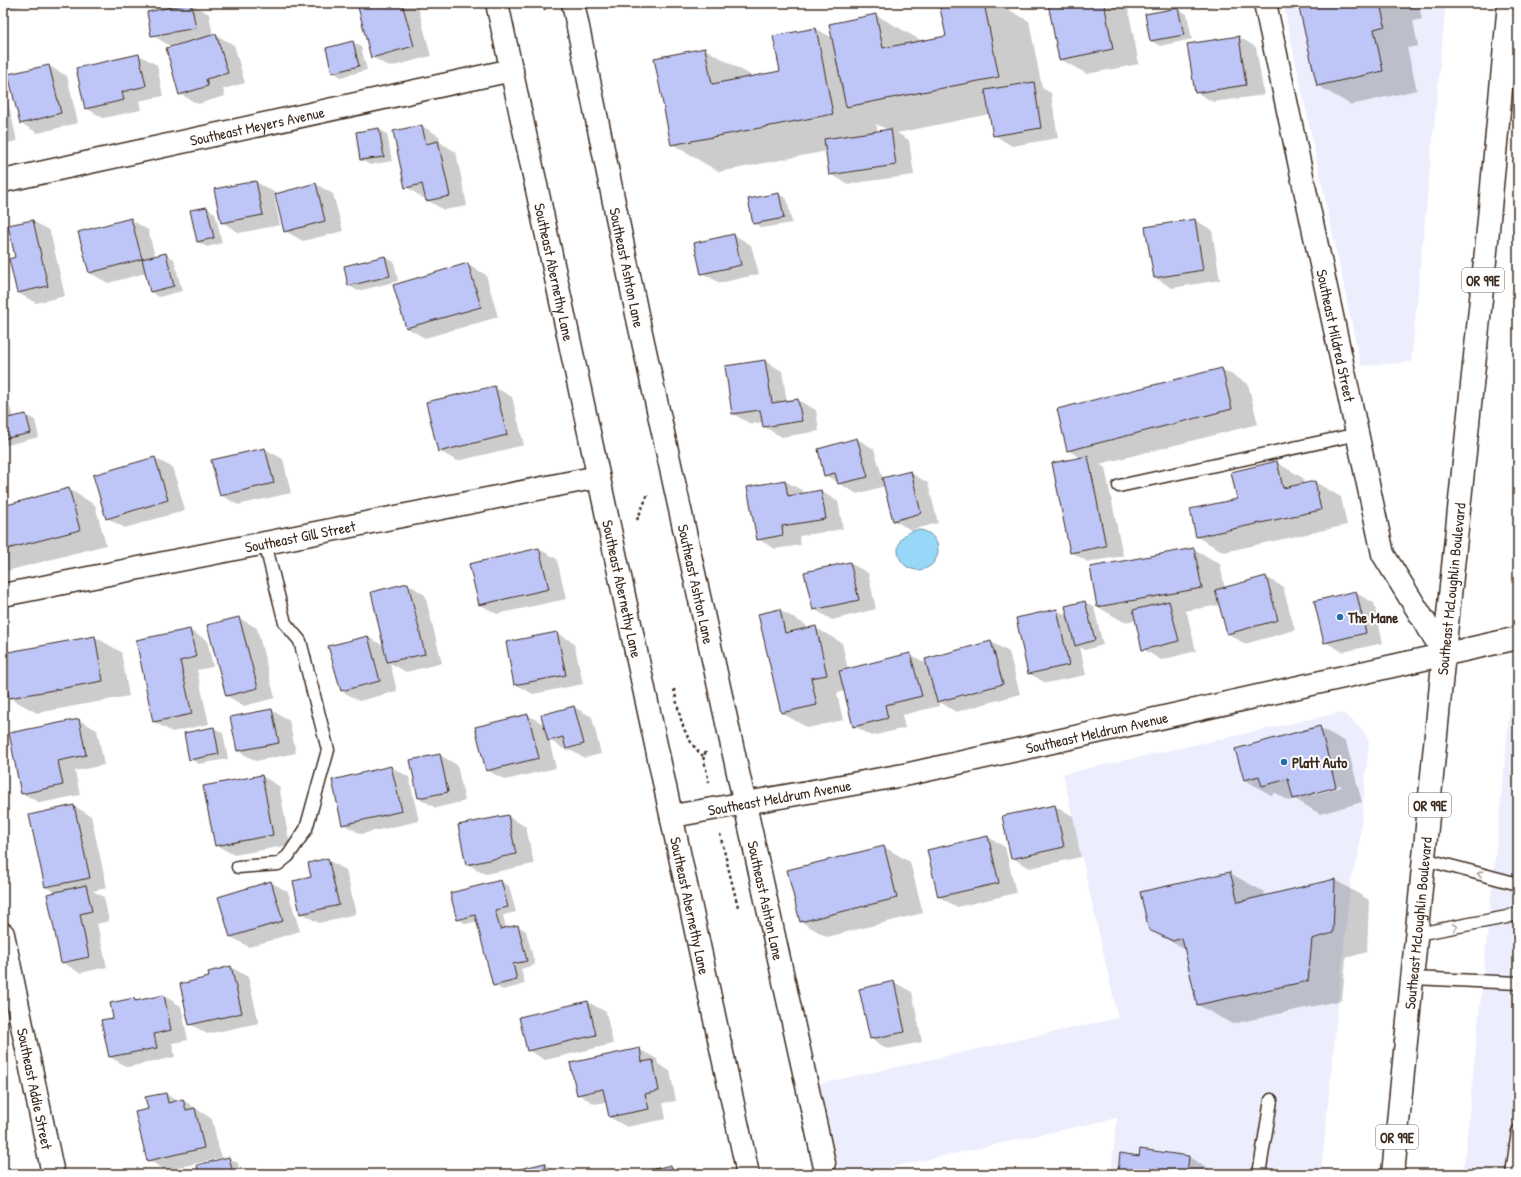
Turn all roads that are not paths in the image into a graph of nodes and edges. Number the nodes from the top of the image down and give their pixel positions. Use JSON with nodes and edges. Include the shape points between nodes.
{"nodes":[{"id":1,"x":497,"y":3,"type":"edge"},
{"id":2,"x":573,"y":3,"type":"edge"},
{"id":3,"x":1265,"y":3,"type":"edge"},
{"id":4,"x":1509,"y":3,"type":"edge"},
{"id":5,"x":512,"y":70,"type":"junction"},
{"id":6,"x":3,"y":181,"type":"edge"},
{"id":7,"x":1358,"y":434,"type":"junction"},
{"id":8,"x":598,"y":477,"type":"junction"},
{"id":9,"x":1119,"y":486,"type":"dead end"},
{"id":10,"x":264,"y":543,"type":"junction"},
{"id":11,"x":3,"y":595,"type":"edge"},
{"id":12,"x":1518,"y":638,"type":"edge"},
{"id":13,"x":1444,"y":653,"type":"junction"},
{"id":14,"x":745,"y":804,"type":"junction"},
{"id":15,"x":672,"y":816,"type":"junction"},
{"id":16,"x":1424,"y":859,"type":"junction"},
{"id":17,"x":238,"y":867,"type":"dead end"},
{"id":18,"x":1518,"y":884,"type":"edge"},
{"id":19,"x":1518,"y":913,"type":"edge"},
{"id":20,"x":3,"y":934,"type":"edge"},
{"id":21,"x":1417,"y":934,"type":"junction"},
{"id":22,"x":1413,"y":978,"type":"junction"},
{"id":23,"x":1518,"y":983,"type":"edge"},
{"id":24,"x":1272,"y":1100,"type":"dead end"},
{"id":25,"x":1518,"y":1131,"type":"edge"},
{"id":26,"x":824,"y":1163,"type":"dead end"},
{"id":27,"x":53,"y":1174,"type":"edge"},
{"id":28,"x":748,"y":1174,"type":"edge"},
{"id":29,"x":1259,"y":1174,"type":"edge"},
{"id":30,"x":1393,"y":1174,"type":"edge"},
{"id":31,"x":1512,"y":1174,"type":"edge"}],
"edges":[{"from":1,"to":5,"type":"street","name":"Southeast Abernethy Lane"},
{"from":2,"to":14,"type":"street","name":"Southeast Ashton Lane","via":[[638,319]]},
{"from":3,"to":7,"type":"street","name":"Southeast Mildred Street"},
{"from":4,"to":13,"type":"street","name":"Southeast McLoughlin Boulevard","number":"OR 99E"},
{"from":5,"to":6,"type":"street","name":"Southeast Meyers Avenue"},
{"from":5,"to":8,"type":"street","name":"Southeast Abernethy Lane"},
{"from":7,"to":9,"type":"lane"},
{"from":7,"to":13,"type":"street","name":"Southeast Mildred Street","via":[[1383,554]]},
{"from":8,"to":10,"type":"street","name":"Southeast Gill Street"},
{"from":8,"to":15,"type":"street","name":"Southeast Abernethy Lane"},
{"from":10,"to":11,"type":"street","name":"Southeast Gill Street"},
{"from":10,"to":17,"type":"lane","via":[[284,623],[300,641],[328,750],[306,829],[288,856],[278,864]]},
{"from":12,"to":13,"type":"street","name":"Southeast Meldrum Avenue"},
{"from":13,"to":14,"type":"street","name":"Southeast Meldrum Avenue","via":[[909,774]]},
{"from":13,"to":16,"type":"street","name":"Southeast McLoughlin Boulevard","number":"OR 99E"},
{"from":14,"to":15,"type":"street","name":"Southeast Meldrum Avenue"},
{"from":14,"to":26,"type":"street","name":"Southeast Ashton Lane"},
{"from":15,"to":28,"type":"street","name":"Southeast Abernethy Lane"},
{"from":18,"to":16,"type":"lane","one_way":true},
{"from":16,"to":21,"type":"street","name":"Southeast McLoughlin Boulevard","number":"OR 99E"},
{"from":21,"to":19,"type":"lane","one_way":true},
{"from":20,"to":27,"type":"street","name":"Southeast Addie Street"},
{"from":21,"to":22,"type":"street","name":"Southeast McLoughlin Boulevard","number":"OR 99E"},
{"from":22,"to":23,"type":"lane"},
{"from":22,"to":30,"type":"street","name":"Southeast McLoughlin Boulevard","number":"OR 99E"},
{"from":24,"to":29,"type":"lane"},
{"from":25,"to":31,"type":"lane"}]}
